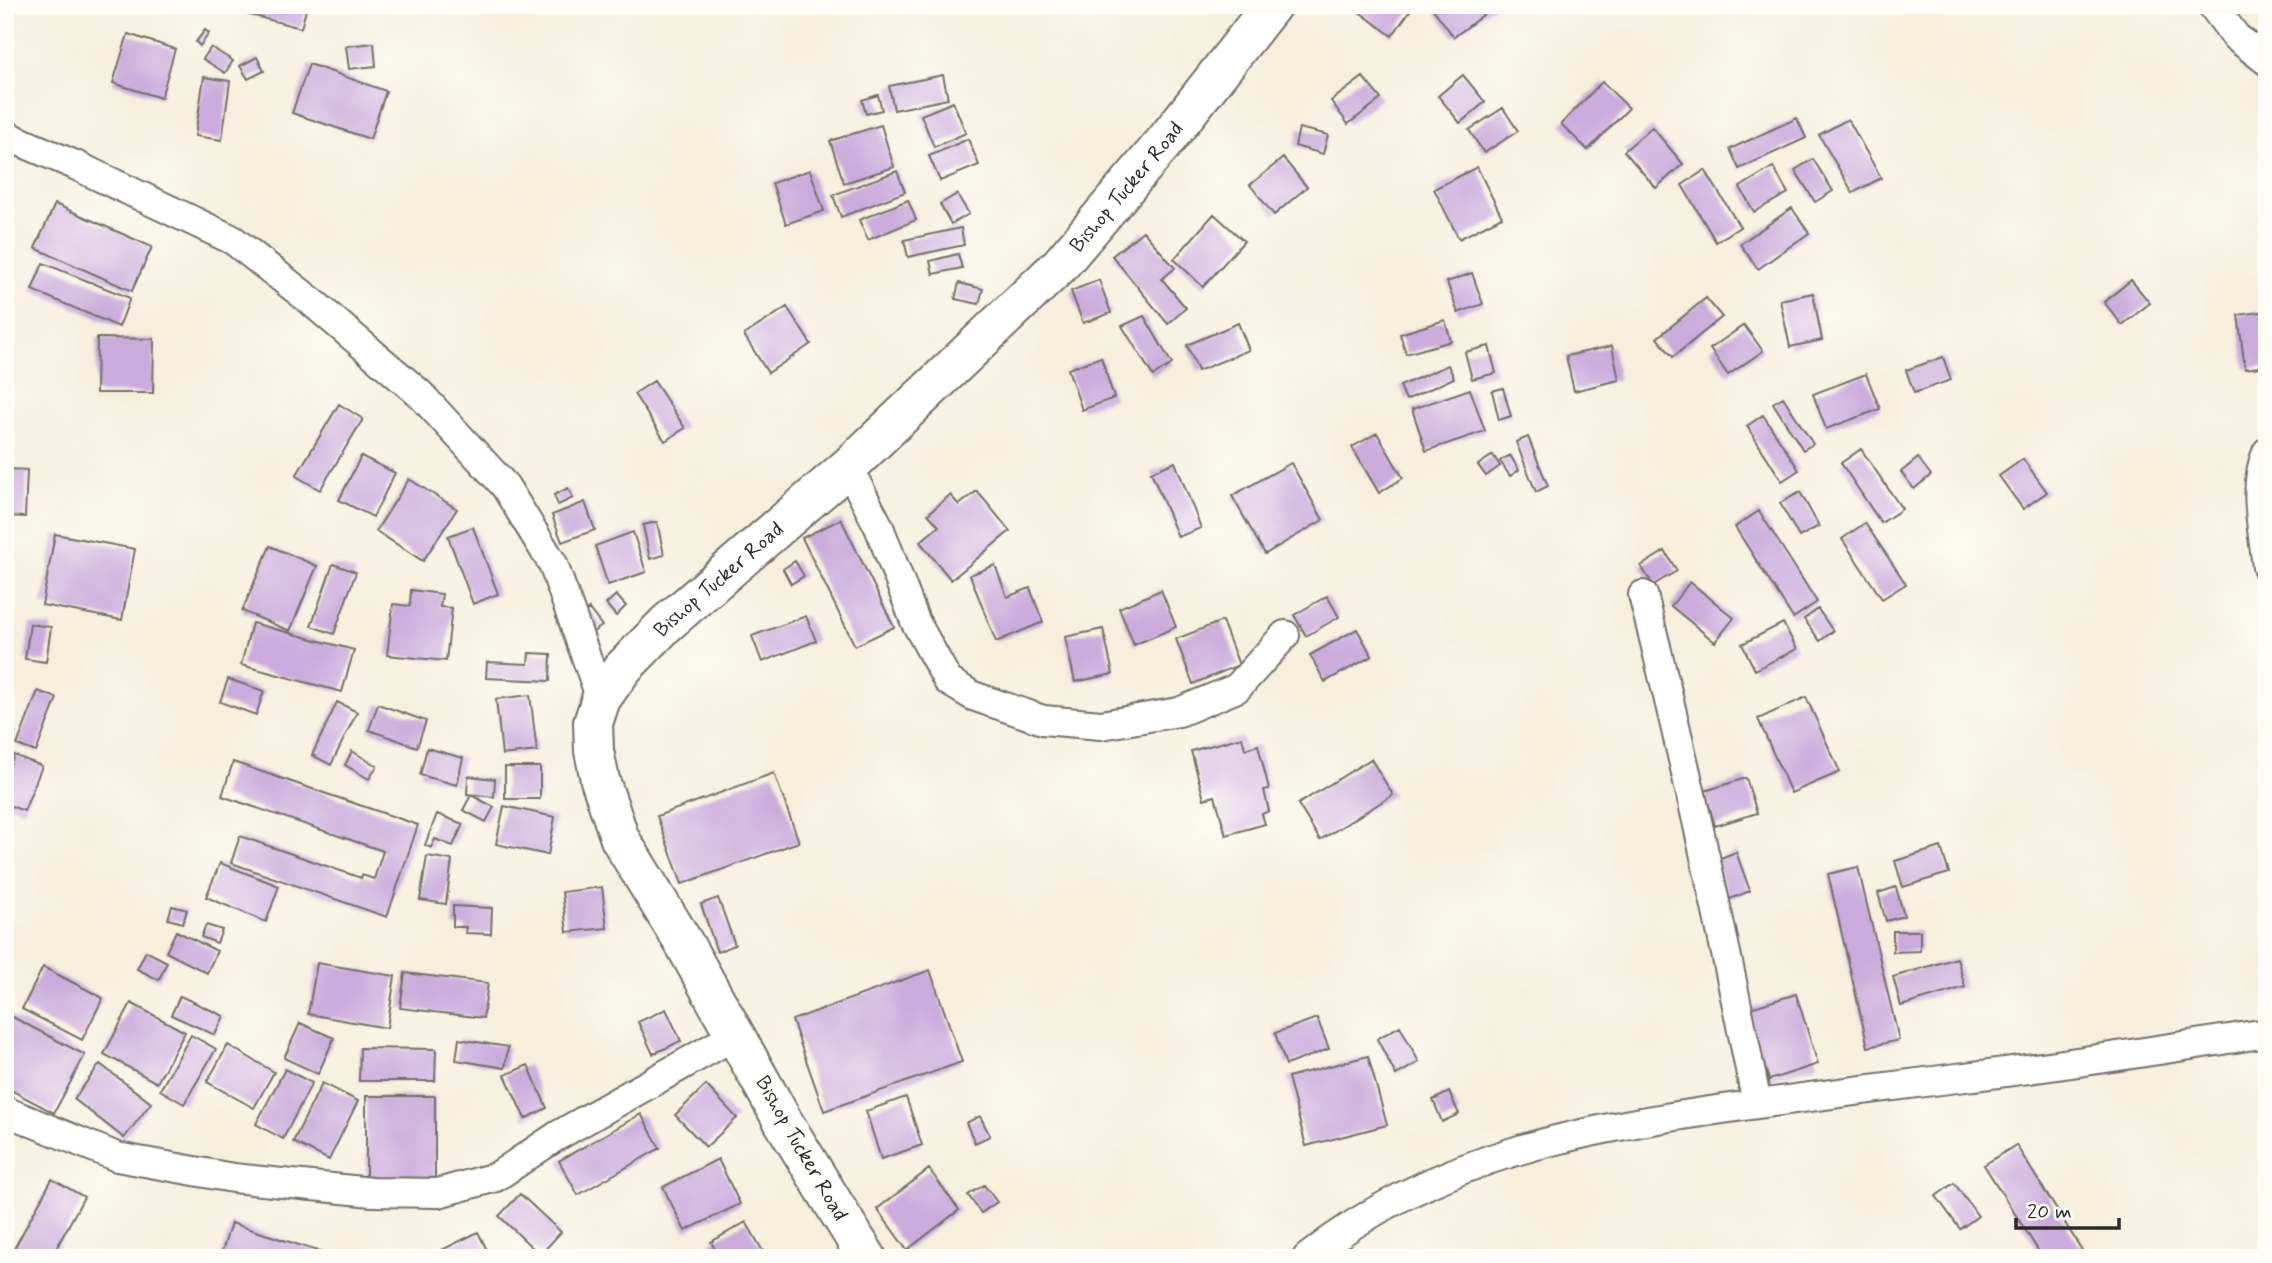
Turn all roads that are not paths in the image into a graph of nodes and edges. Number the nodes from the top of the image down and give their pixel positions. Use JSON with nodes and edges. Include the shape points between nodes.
{"nodes":[{"id":1,"x":1272,"y":5,"type":"edge"},
{"id":2,"x":2212,"y":5,"type":"edge"},
{"id":3,"x":2267,"y":61,"type":"edge"},
{"id":4,"x":5,"y":135,"type":"edge"},
{"id":5,"x":2267,"y":452,"type":"edge"},
{"id":6,"x":848,"y":467,"type":"junction"},
{"id":7,"x":2267,"y":567,"type":"edge"},
{"id":8,"x":1643,"y":596,"type":"dead end"},
{"id":9,"x":1285,"y":635,"type":"dead end"},
{"id":10,"x":601,"y":699,"type":"junction"},
{"id":11,"x":2267,"y":1033,"type":"edge"},
{"id":12,"x":737,"y":1034,"type":"junction"},
{"id":13,"x":1757,"y":1104,"type":"junction"},
{"id":14,"x":5,"y":1111,"type":"edge"},
{"id":15,"x":867,"y":1258,"type":"edge"},
{"id":16,"x":1307,"y":1258,"type":"edge"}],
"edges":[{"from":1,"to":6,"type":"main road","name":"Bishop Tucker Road","via":[[1060,265]]},
{"from":2,"to":3,"type":"street","via":[[2236,37]]},
{"from":4,"to":10,"type":"street","via":[[233,240],[311,300],[419,394],[505,486],[553,564]]},
{"from":5,"to":7,"type":"street","via":[[2259,490]]},
{"from":6,"to":9,"type":"street","via":[[879,527],[928,645],[948,681],[973,696],[1043,720],[1101,725],[1179,712],[1237,688]]},
{"from":6,"to":10,"type":"main road","name":"Bishop Tucker Road","via":[[666,624],[623,668]]},
{"from":8,"to":13,"type":"street","via":[[1716,900]]},
{"from":10,"to":12,"type":"main road","name":"Bishop Tucker Road","via":[[593,723],[594,751],[620,839]]},
{"from":11,"to":13,"type":"street","via":[[2036,1069]]},
{"from":12,"to":14,"type":"street","via":[[557,1136],[496,1177],[438,1193],[372,1192],[233,1178],[117,1157]]},
{"from":12,"to":15,"type":"main road","name":"Bishop Tucker Road","via":[[784,1122]]},
{"from":13,"to":16,"type":"street","via":[[1546,1141],[1471,1164],[1396,1200],[1337,1234]]}]}
